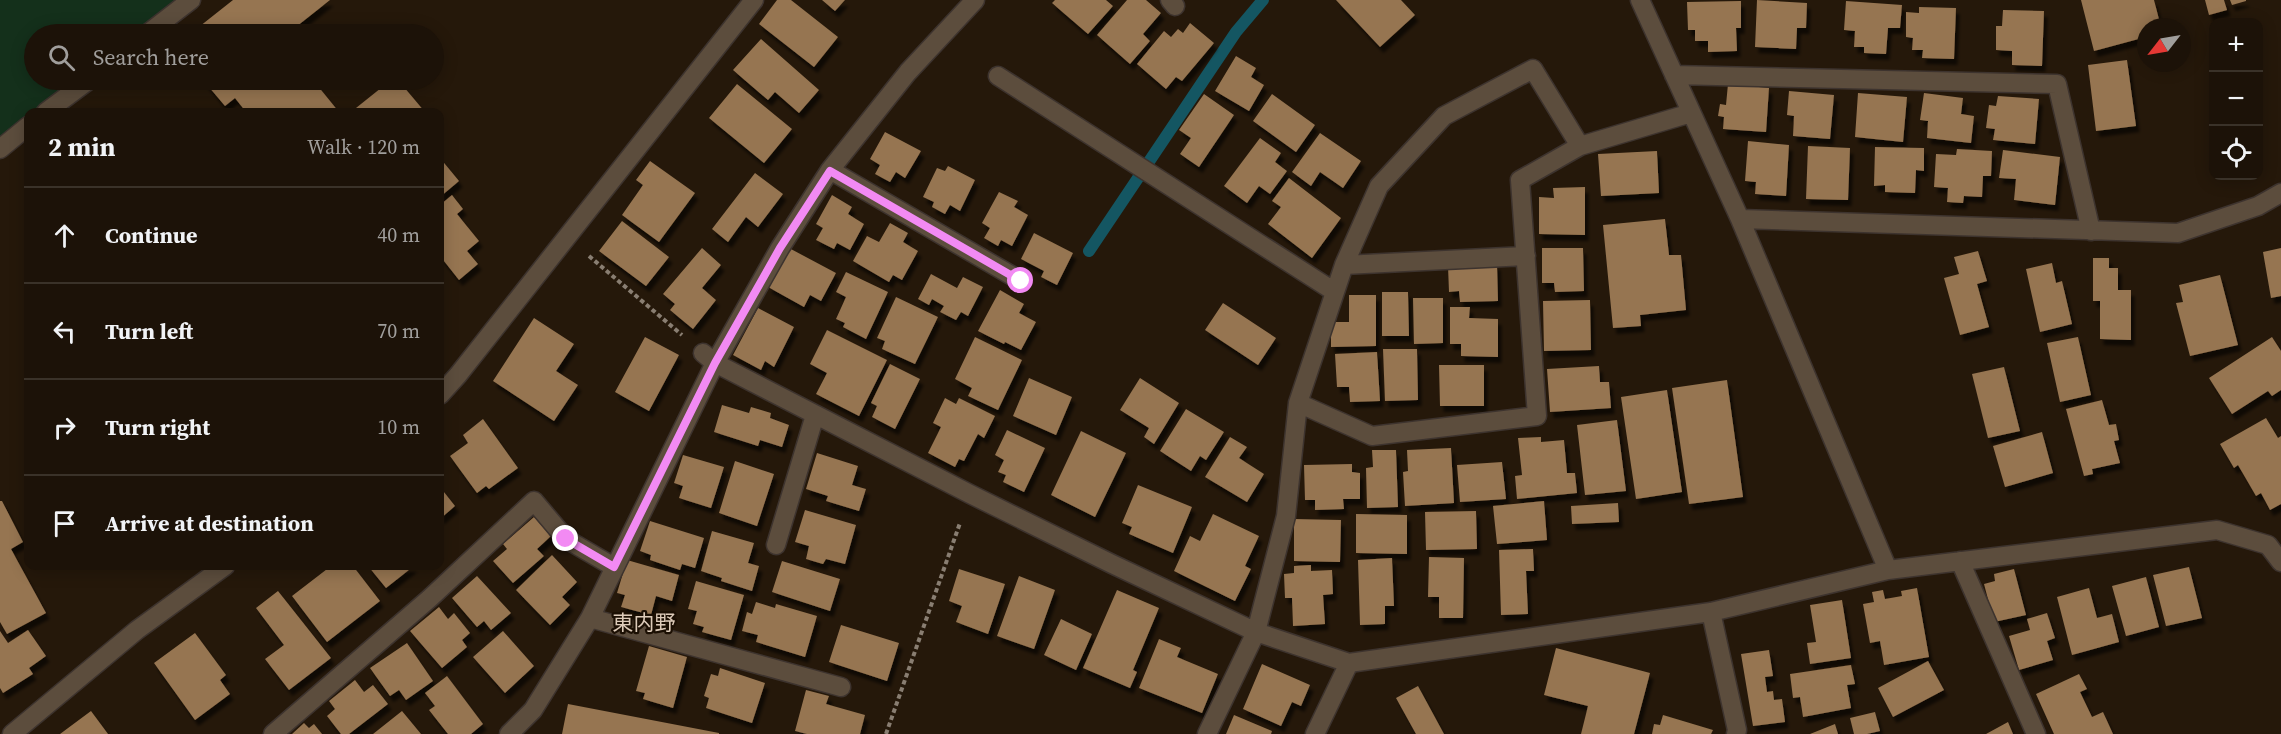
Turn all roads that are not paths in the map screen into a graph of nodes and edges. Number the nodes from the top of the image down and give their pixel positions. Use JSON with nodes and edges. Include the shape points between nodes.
{"nodes":[{"id":1,"x":191,"y":0,"type":"edge"},
{"id":2,"x":975,"y":0,"type":"edge"},
{"id":3,"x":1640,"y":0,"type":"edge"},
{"id":4,"x":748,"y":2,"type":"edge"},
{"id":5,"x":160,"y":24,"type":"edge"},
{"id":6,"x":1674,"y":75,"type":"junction"},
{"id":7,"x":998,"y":76,"type":"dead end"},
{"id":8,"x":75,"y":90,"type":"edge"},
{"id":9,"x":51,"y":108,"type":"edge"},
{"id":10,"x":1691,"y":113,"type":"junction"},
{"id":11,"x":24,"y":129,"type":"edge"},
{"id":12,"x":1580,"y":147,"type":"junction"},
{"id":13,"x":0,"y":149,"type":"edge"},
{"id":14,"x":830,"y":171,"type":"junction"},
{"id":15,"x":2281,"y":194,"type":"edge"},
{"id":16,"x":1740,"y":219,"type":"junction"},
{"id":17,"x":2091,"y":231,"type":"junction"},
{"id":18,"x":1526,"y":256,"type":"junction"},
{"id":19,"x":1344,"y":265,"type":"junction"},
{"id":20,"x":1021,"y":281,"type":"dead end"},
{"id":21,"x":1335,"y":292,"type":"junction"},
{"id":22,"x":709,"y":358,"type":"junction"},
{"id":23,"x":444,"y":391,"type":"edge"},
{"id":24,"x":1298,"y":403,"type":"junction"},
{"id":25,"x":815,"y":415,"type":"junction"},
{"id":26,"x":2274,"y":540,"type":"edge"},
{"id":27,"x":776,"y":544,"type":"dead end"},
{"id":28,"x":1960,"y":561,"type":"junction"},
{"id":29,"x":2281,"y":562,"type":"edge"},
{"id":30,"x":614,"y":567,"type":"junction"},
{"id":31,"x":220,"y":570,"type":"edge"},
{"id":32,"x":1888,"y":570,"type":"junction"},
{"id":33,"x":1711,"y":612,"type":"junction"},
{"id":34,"x":590,"y":618,"type":"junction"},
{"id":35,"x":1256,"y":632,"type":"junction"},
{"id":36,"x":1349,"y":663,"type":"junction"},
{"id":37,"x":841,"y":687,"type":"dead end"},
{"id":38,"x":0,"y":725,"type":"edge"},
{"id":39,"x":6,"y":734,"type":"edge"},
{"id":40,"x":12,"y":734,"type":"edge"},
{"id":41,"x":273,"y":734,"type":"edge"},
{"id":42,"x":509,"y":734,"type":"edge"},
{"id":43,"x":1207,"y":734,"type":"edge"},
{"id":44,"x":1315,"y":734,"type":"edge"},
{"id":45,"x":1736,"y":734,"type":"edge"},
{"id":46,"x":2036,"y":734,"type":"edge"}],
"edges":[{"from":1,"to":5,"type":"street"},
{"from":2,"to":14,"type":"street","via":[[908,72]]},
{"from":3,"to":6,"type":"street"},
{"from":4,"to":23,"type":"street"},
{"from":6,"to":10,"type":"street"},
{"from":6,"to":17,"type":"street","via":[[2057,84]]},
{"from":7,"to":21,"type":"street"},
{"from":8,"to":9,"type":"street"},
{"from":10,"to":12,"type":"street"},
{"from":10,"to":16,"type":"street"},
{"from":11,"to":13,"type":"street"},
{"from":12,"to":18,"type":"street","via":[[1521,180]]},
{"from":12,"to":19,"type":"street","via":[[1533,69],[1444,116],[1379,186]]},
{"from":14,"to":20,"type":"street"},
{"from":14,"to":22,"type":"street"},
{"from":15,"to":17,"type":"street","via":[[2258,206],[2178,232]]},
{"from":16,"to":17,"type":"street"},
{"from":16,"to":32,"type":"street"},
{"from":18,"to":19,"type":"street"},
{"from":18,"to":24,"type":"street","via":[[1537,416],[1372,436]]},
{"from":19,"to":21,"type":"street"},
{"from":21,"to":24,"type":"street"},
{"from":22,"to":25,"type":"street"},
{"from":22,"to":30,"type":"street"},
{"from":24,"to":35,"type":"street","via":[[1286,516]]},
{"from":25,"to":27,"type":"street"},
{"from":25,"to":35,"type":"street"},
{"from":26,"to":28,"type":"street","via":[[2217,530]]},
{"from":26,"to":29,"type":"street"},
{"from":28,"to":32,"type":"street"},
{"from":28,"to":46,"type":"street"},
{"from":30,"to":34,"type":"street"},
{"from":30,"to":41,"type":"street","via":[[566,539],[534,501]]},
{"from":31,"to":40,"type":"street","via":[[137,630]]},
{"from":32,"to":33,"type":"street"},
{"from":33,"to":36,"type":"street"},
{"from":33,"to":45,"type":"street"},
{"from":34,"to":37,"type":"street"},
{"from":34,"to":42,"type":"street","via":[[533,710]]},
{"from":35,"to":36,"type":"street"},
{"from":35,"to":43,"type":"street"},
{"from":36,"to":44,"type":"street"},
{"from":38,"to":39,"type":"street"}]}
